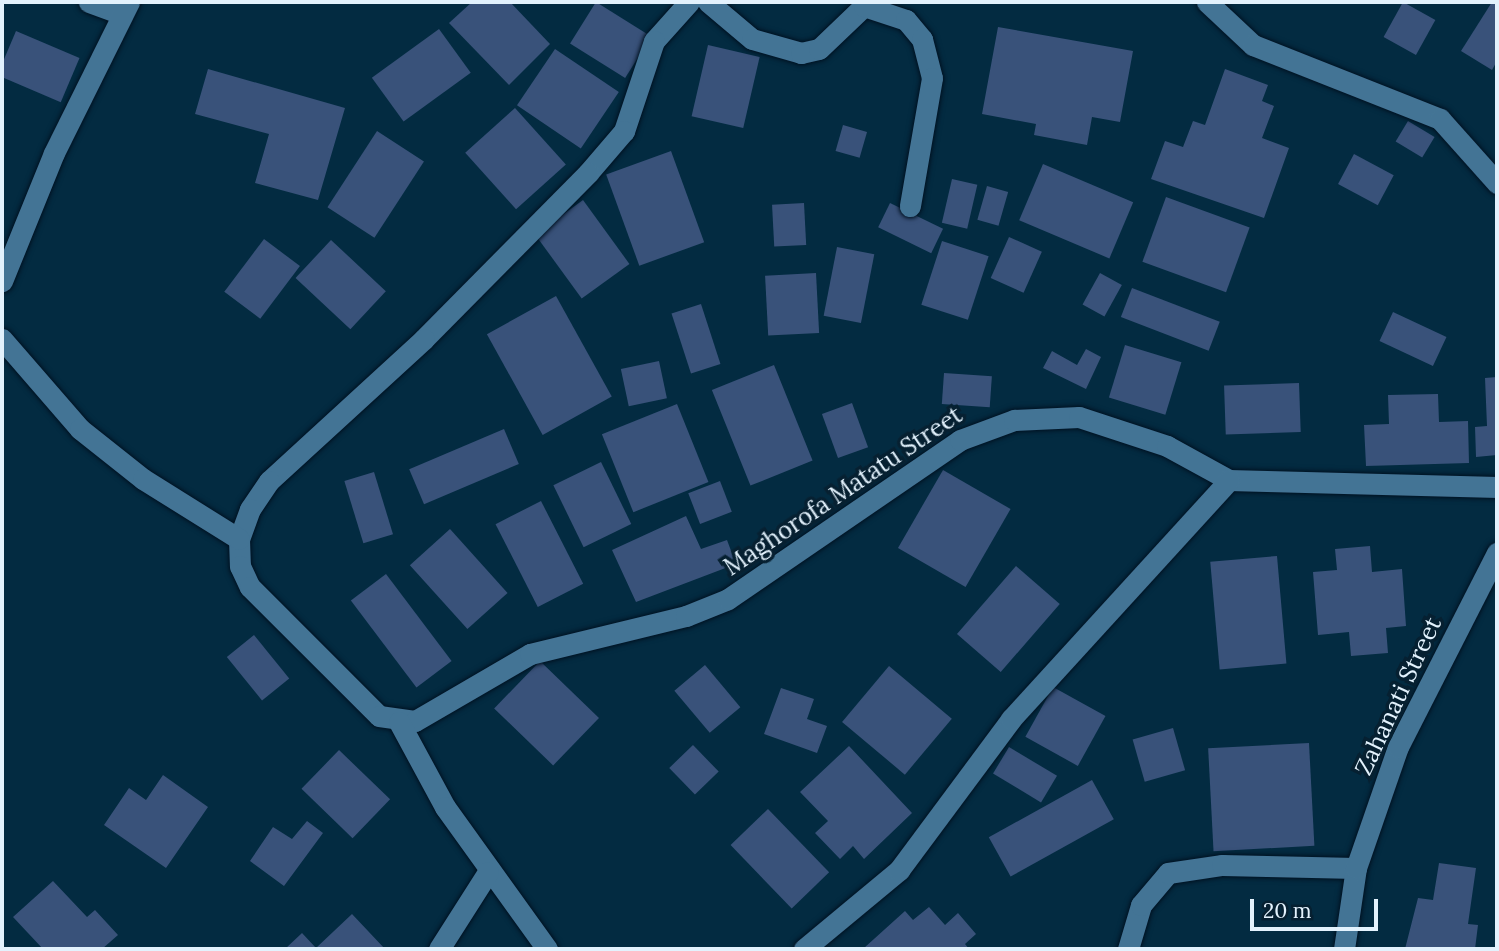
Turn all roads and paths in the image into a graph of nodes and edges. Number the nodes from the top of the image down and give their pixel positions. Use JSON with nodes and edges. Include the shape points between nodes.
{"nodes":[{"id":1,"x":89,"y":2,"type":"edge"},
{"id":2,"x":689,"y":2,"type":"edge"},
{"id":3,"x":708,"y":2,"type":"edge"},
{"id":4,"x":1207,"y":2,"type":"edge"},
{"id":5,"x":126,"y":8,"type":"edge"},
{"id":6,"x":1497,"y":183,"type":"edge"},
{"id":7,"x":910,"y":206,"type":"dead end"},
{"id":8,"x":2,"y":281,"type":"edge"},
{"id":9,"x":2,"y":339,"type":"edge"},
{"id":10,"x":1229,"y":480,"type":"junction"},
{"id":11,"x":1497,"y":487,"type":"edge"},
{"id":12,"x":239,"y":539,"type":"junction"},
{"id":13,"x":1497,"y":553,"type":"edge"},
{"id":14,"x":399,"y":722,"type":"junction"},
{"id":15,"x":1356,"y":867,"type":"junction"},
{"id":16,"x":488,"y":872,"type":"junction"},
{"id":17,"x":439,"y":949,"type":"edge"},
{"id":18,"x":547,"y":949,"type":"edge"},
{"id":19,"x":804,"y":949,"type":"edge"},
{"id":20,"x":1128,"y":949,"type":"edge"},
{"id":21,"x":1344,"y":949,"type":"edge"}],
"edges":[{"from":1,"to":5,"type":"street"},
{"from":2,"to":12,"type":"street","via":[[654,41],[624,131],[424,339],[270,481]]},
{"from":3,"to":7,"type":"street","via":[[752,38],[801,52],[819,49],[864,6],[906,20],[922,39],[932,78]]},
{"from":4,"to":6,"type":"street","via":[[1253,45],[1440,119]]},
{"from":5,"to":8,"type":"street"},
{"from":9,"to":12,"type":"street","via":[[80,429],[143,479]]},
{"from":10,"to":11,"type":"street","name":"Maghorofa Matatu Street"},
{"from":10,"to":14,"type":"street","name":"Maghorofa Matatu Street","via":[[1167,446],[1079,417],[985,427],[728,599],[686,616],[530,654],[429,716]]},
{"from":10,"to":19,"type":"street","via":[[1010,719],[899,870]]},
{"from":12,"to":14,"type":"street","via":[[240,566],[250,587],[361,703]]},
{"from":13,"to":15,"type":"street","name":"Zahanati Street","via":[[1398,747]]},
{"from":14,"to":16,"type":"street"},
{"from":15,"to":20,"type":"street","via":[[1222,864],[1168,873],[1141,905]]},
{"from":15,"to":21,"type":"street","name":"Zahanati Street"},
{"from":16,"to":17,"type":"street"},
{"from":16,"to":18,"type":"street"}]}
